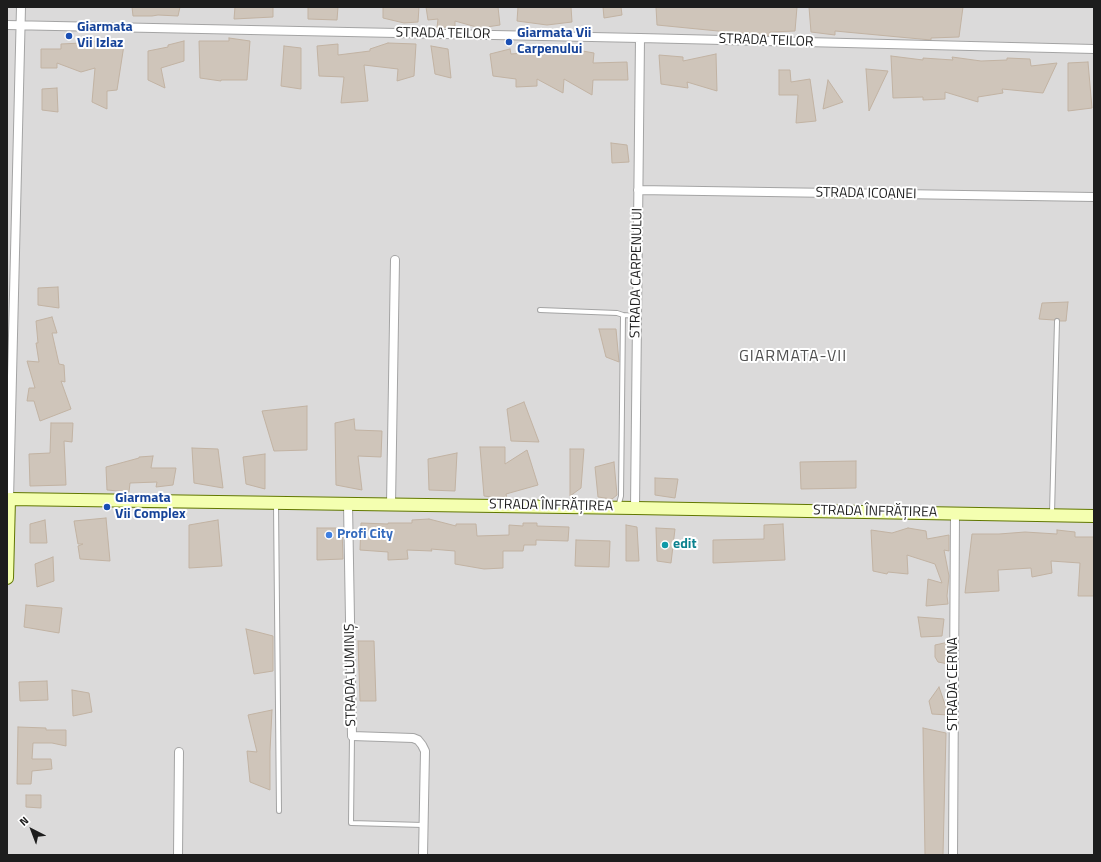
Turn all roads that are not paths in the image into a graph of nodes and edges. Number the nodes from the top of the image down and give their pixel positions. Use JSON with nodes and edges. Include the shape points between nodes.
{"nodes":[{"id":1,"x":21,"y":7,"type":"edge"},
{"id":2,"x":7,"y":25,"type":"edge"},
{"id":3,"x":20,"y":26,"type":"junction"},
{"id":4,"x":640,"y":38,"type":"junction"},
{"id":5,"x":1094,"y":49,"type":"edge"},
{"id":6,"x":638,"y":190,"type":"junction"},
{"id":7,"x":1094,"y":197,"type":"edge"},
{"id":8,"x":395,"y":260,"type":"dead end"},
{"id":9,"x":540,"y":310,"type":"dead end"},
{"id":10,"x":624,"y":315,"type":"junction"},
{"id":11,"x":637,"y":316,"type":"junction"},
{"id":12,"x":1057,"y":322,"type":"dead end"},
{"id":13,"x":9,"y":499,"type":"junction"},
{"id":14,"x":276,"y":503,"type":"junction"},
{"id":15,"x":348,"y":504,"type":"junction"},
{"id":16,"x":391,"y":504,"type":"junction"},
{"id":17,"x":617,"y":507,"type":"junction"},
{"id":18,"x":635,"y":508,"type":"junction"},
{"id":19,"x":955,"y":513,"type":"junction"},
{"id":20,"x":8,"y":514,"type":"edge"},
{"id":21,"x":1052,"y":516,"type":"junction"},
{"id":22,"x":1094,"y":516,"type":"edge"},
{"id":23,"x":7,"y":578,"type":"edge"},
{"id":24,"x":352,"y":736,"type":"junction"},
{"id":25,"x":179,"y":752,"type":"dead end"},
{"id":26,"x":279,"y":811,"type":"dead end"},
{"id":27,"x":424,"y":825,"type":"junction"},
{"id":28,"x":178,"y":855,"type":"edge"},
{"id":29,"x":423,"y":855,"type":"edge"},
{"id":30,"x":953,"y":855,"type":"edge"}],
"edges":[{"from":1,"to":3,"type":"street"},
{"from":2,"to":3,"type":"street","name":"STRADA TEILOR"},
{"from":3,"to":4,"type":"street","name":"STRADA TEILOR"},
{"from":3,"to":13,"type":"street"},
{"from":4,"to":5,"type":"street","name":"STRADA TEILOR"},
{"from":4,"to":6,"type":"street","name":"STRADA CARPENULUI"},
{"from":6,"to":7,"type":"street","name":"STRADA ICOANEI"},
{"from":6,"to":11,"type":"street","name":"STRADA CARPENULUI"},
{"from":8,"to":16,"type":"street"},
{"from":9,"to":10,"type":"lane"},
{"from":10,"to":11,"type":"lane"},
{"from":10,"to":17,"type":"lane","via":[[621,496]]},
{"from":11,"to":18,"type":"street","name":"STRADA CARPENULUI"},
{"from":12,"to":21,"type":"lane"},
{"from":13,"to":14,"type":"street","name":"STRADA ÎNFRĂȚIREA"},
{"from":13,"to":20,"type":"street"},
{"from":14,"to":15,"type":"street","name":"STRADA ÎNFRĂȚIREA"},
{"from":14,"to":26,"type":"lane"},
{"from":15,"to":16,"type":"street","name":"STRADA ÎNFRĂȚIREA"},
{"from":15,"to":24,"type":"street","name":"STRADA LUMINIȘ"},
{"from":16,"to":17,"type":"street","name":"STRADA ÎNFRĂȚIREA"},
{"from":17,"to":18,"type":"street","name":"STRADA ÎNFRĂȚIREA"},
{"from":18,"to":19,"type":"street","name":"STRADA ÎNFRĂȚIREA"},
{"from":19,"to":21,"type":"street","name":"STRADA ÎNFRĂȚIREA"},
{"from":19,"to":30,"type":"street","name":"STRADA CERNA"},
{"from":20,"to":23,"type":"street"},
{"from":21,"to":22,"type":"street","name":"STRADA ÎNFRĂȚIREA"},
{"from":24,"to":27,"type":"street","name":"STRADA LUMINIȘ","via":[[418,740],[425,751]]},
{"from":24,"to":27,"type":"lane","via":[[351,823]]},
{"from":25,"to":28,"type":"street"},
{"from":27,"to":29,"type":"street","name":"STRADA LUMINIȘ"}]}
